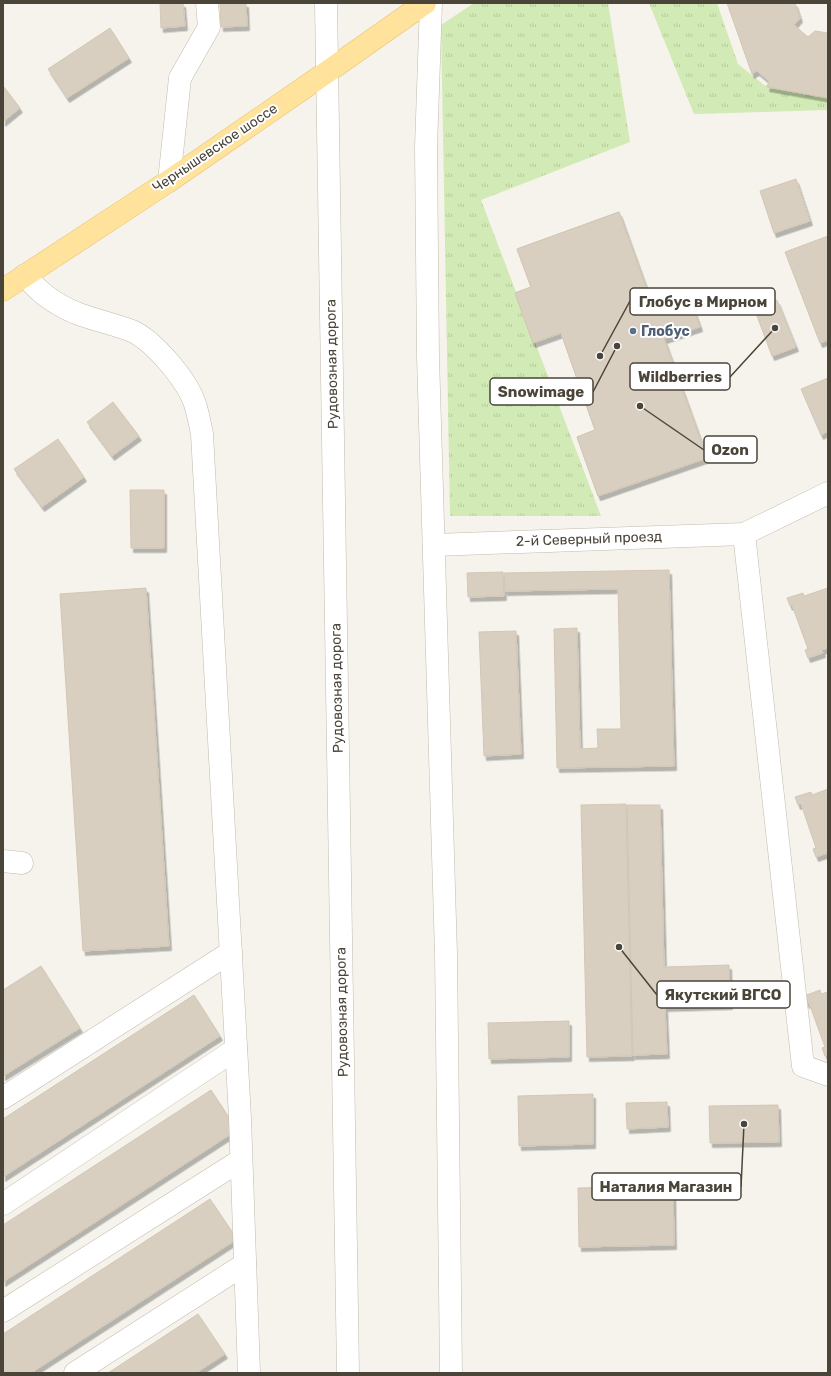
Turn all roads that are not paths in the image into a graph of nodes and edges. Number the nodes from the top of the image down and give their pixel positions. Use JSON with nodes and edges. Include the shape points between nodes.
{"nodes":[{"id":1,"x":207,"y":3,"type":"edge"},
{"id":2,"x":326,"y":3,"type":"edge"},
{"id":3,"x":425,"y":3,"type":"edge"},
{"id":4,"x":431,"y":3,"type":"edge"},
{"id":5,"x":327,"y":72,"type":"junction"},
{"id":6,"x":169,"y":180,"type":"junction"},
{"id":7,"x":25,"y":275,"type":"junction"},
{"id":8,"x":3,"y":290,"type":"edge"},
{"id":9,"x":828,"y":493,"type":"edge"},
{"id":10,"x":744,"y":534,"type":"junction"},
{"id":11,"x":434,"y":545,"type":"junction"},
{"id":12,"x":231,"y":952,"type":"junction"},
{"id":13,"x":236,"y":1049,"type":"junction"},
{"id":14,"x":828,"y":1075,"type":"edge"},
{"id":15,"x":3,"y":1098,"type":"edge"},
{"id":16,"x":241,"y":1160,"type":"junction"},
{"id":17,"x":3,"y":1204,"type":"edge"},
{"id":18,"x":245,"y":1264,"type":"junction"},
{"id":19,"x":3,"y":1311,"type":"edge"},
{"id":20,"x":75,"y":1373,"type":"edge"},
{"id":21,"x":249,"y":1373,"type":"edge"},
{"id":22,"x":348,"y":1373,"type":"edge"},
{"id":23,"x":451,"y":1373,"type":"edge"}],
"edges":[{"from":1,"to":6,"type":"street","via":[[209,27],[180,78]]},
{"from":2,"to":5,"type":"street","name":"Рудовозная дорога"},
{"from":3,"to":5,"type":"main road","name":"Чернышевское шоссе"},
{"from":4,"to":11,"type":"street","via":[[426,147],[428,358]]},
{"from":5,"to":6,"type":"main road","name":"Чернышевское шоссе"},
{"from":5,"to":22,"type":"street","name":"Рудовозная дорога"},
{"from":6,"to":7,"type":"main road","name":"Чернышевское шоссе"},
{"from":7,"to":8,"type":"main road","name":"Чернышевское шоссе"},
{"from":7,"to":12,"type":"street","via":[[30,282],[59,304],[76,313],[132,332],[152,345],[185,384],[195,403],[202,434]]},
{"from":9,"to":10,"type":"street"},
{"from":10,"to":11,"type":"street","name":"2-й Северный проезд"},
{"from":10,"to":14,"type":"street","via":[[803,1066]]},
{"from":11,"to":23,"type":"street","via":[[446,954]]},
{"from":12,"to":13,"type":"street"},
{"from":12,"to":15,"type":"street"},
{"from":13,"to":16,"type":"street"},
{"from":13,"to":17,"type":"street"},
{"from":16,"to":18,"type":"street"},
{"from":16,"to":19,"type":"street"},
{"from":18,"to":20,"type":"street"},
{"from":18,"to":21,"type":"street"}]}
